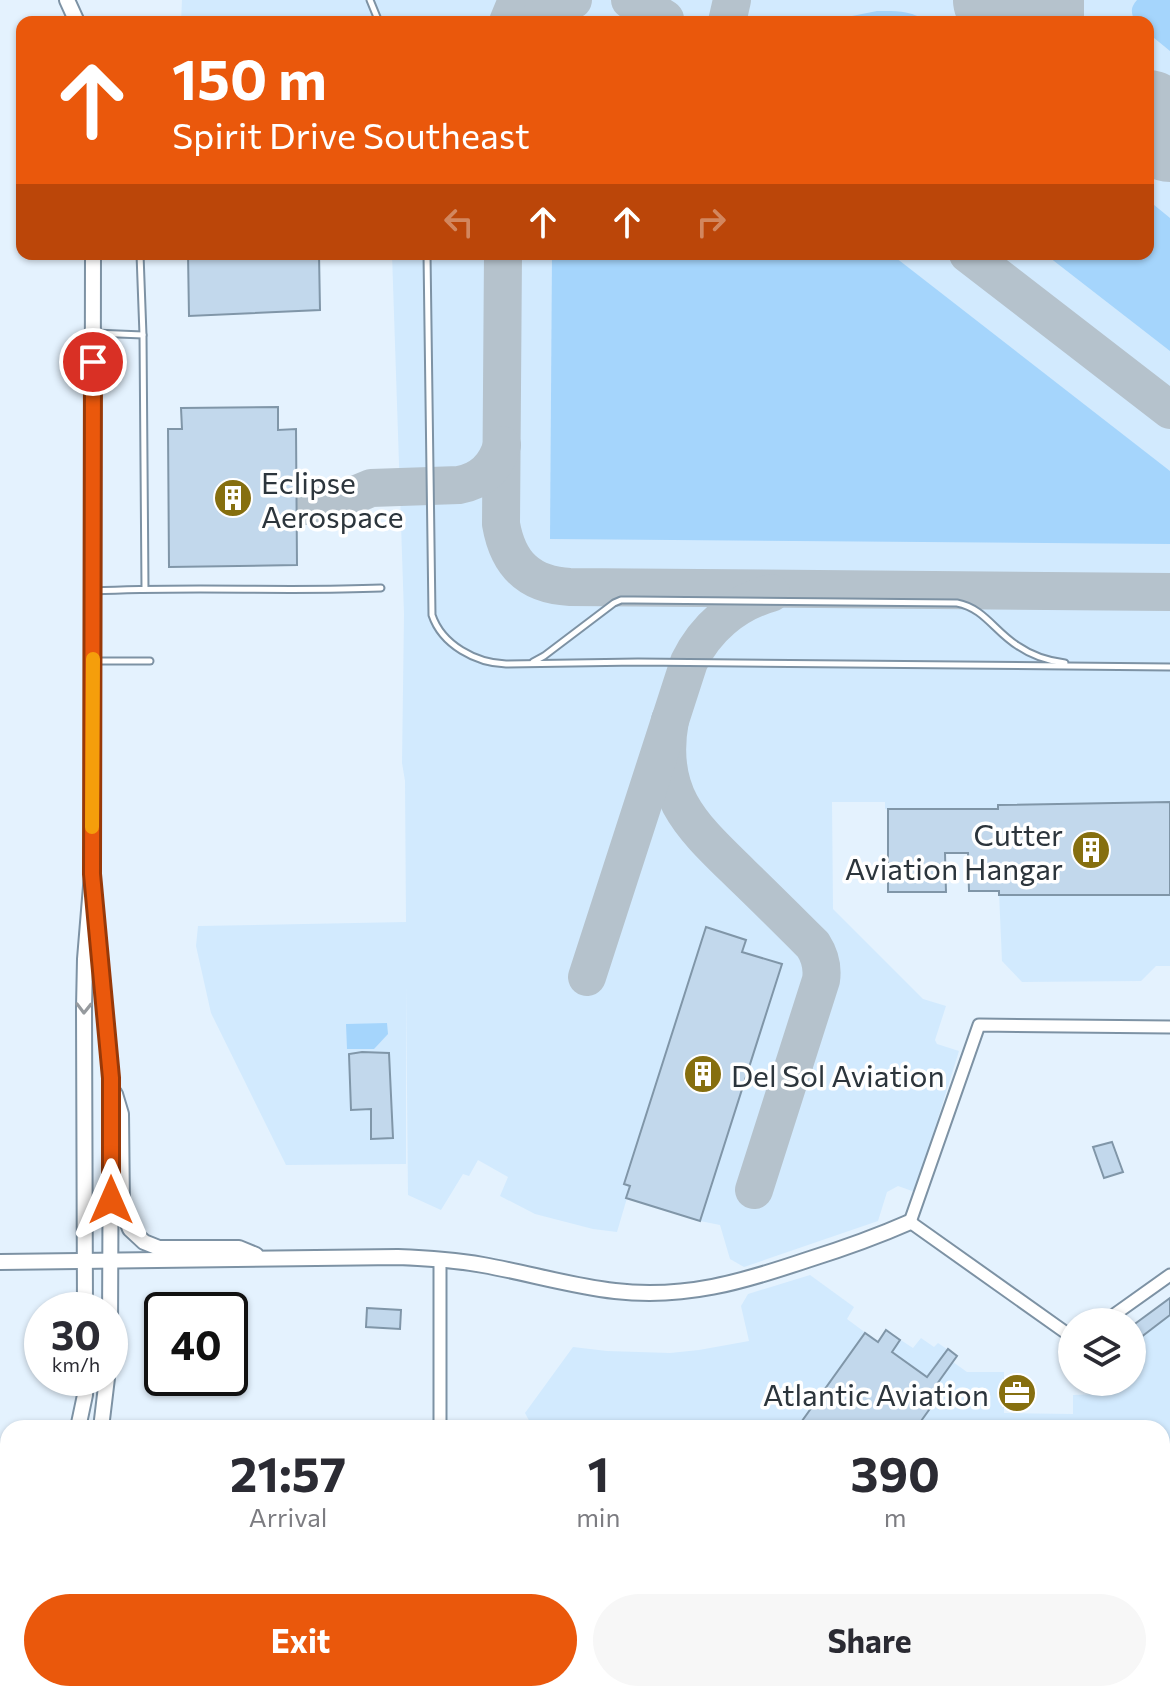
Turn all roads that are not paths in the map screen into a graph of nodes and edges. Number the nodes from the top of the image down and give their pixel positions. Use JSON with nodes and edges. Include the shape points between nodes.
{"nodes":[{"id":1,"x":93,"y":260,"type":"edge"},
{"id":2,"x":140,"y":260,"type":"edge"},
{"id":3,"x":427,"y":260,"type":"edge"},
{"id":4,"x":93,"y":333,"type":"junction"},
{"id":5,"x":143,"y":335,"type":"junction"},
{"id":6,"x":381,"y":588,"type":"dead end"},
{"id":7,"x":145,"y":589,"type":"junction"},
{"id":8,"x":93,"y":591,"type":"junction"},
{"id":9,"x":93,"y":661,"type":"junction"},
{"id":10,"x":150,"y":661,"type":"dead end"},
{"id":11,"x":525,"y":664,"type":"junction"},
{"id":12,"x":1090,"y":666,"type":"junction"},
{"id":13,"x":1170,"y":667,"type":"edge"},
{"id":14,"x":92,"y":874,"type":"junction"},
{"id":15,"x":1170,"y":1027,"type":"edge"},
{"id":16,"x":111,"y":1078,"type":"junction"},
{"id":17,"x":910,"y":1222,"type":"junction"},
{"id":18,"x":264,"y":1258,"type":"junction"},
{"id":19,"x":440,"y":1259,"type":"junction"},
{"id":20,"x":85,"y":1260,"type":"junction"},
{"id":21,"x":110,"y":1260,"type":"junction"},
{"id":22,"x":0,"y":1262,"type":"edge"},
{"id":23,"x":1170,"y":1275,"type":"edge"},
{"id":24,"x":85,"y":1292,"type":"edge"},
{"id":25,"x":110,"y":1292,"type":"edge"},
{"id":26,"x":1124,"y":1308,"type":"edge"},
{"id":27,"x":1058,"y":1327,"type":"edge"},
{"id":28,"x":85,"y":1396,"type":"edge"},
{"id":29,"x":105,"y":1396,"type":"edge"},
{"id":30,"x":80,"y":1420,"type":"edge"},
{"id":31,"x":102,"y":1420,"type":"edge"},
{"id":32,"x":440,"y":1420,"type":"edge"}],
"edges":[{"from":1,"to":4,"type":"street"},
{"from":2,"to":5,"type":"lane"},
{"from":3,"to":11,"type":"lane","via":[[432,615],[458,648],[485,662]]},
{"from":4,"to":5,"type":"lane"},
{"from":4,"to":8,"type":"street"},
{"from":5,"to":7,"type":"lane"},
{"from":6,"to":7,"type":"lane"},
{"from":7,"to":8,"type":"lane"},
{"from":8,"to":9,"type":"street"},
{"from":9,"to":10,"type":"lane"},
{"from":9,"to":14,"type":"street"},
{"from":11,"to":12,"type":"lane"},
{"from":11,"to":12,"type":"lane","via":[[544,656],[614,603],[634,600],[957,603],[974,608],[1017,646],[1059,662]]},
{"from":12,"to":13,"type":"lane"},
{"from":14,"to":16,"type":"street"},
{"from":14,"to":20,"type":"street","one_way":true,"via":[[84,1008]]},
{"from":15,"to":17,"type":"street","via":[[979,1025]]},
{"from":16,"to":18,"type":"street","via":[[121,1114],[122,1209],[130,1229],[159,1248],[239,1248]]},
{"from":16,"to":21,"type":"street"},
{"from":17,"to":19,"type":"street","via":[[754,1278],[682,1292],[617,1292]]},
{"from":17,"to":27,"type":"street"},
{"from":18,"to":19,"type":"street"},
{"from":18,"to":21,"type":"street"},
{"from":19,"to":32,"type":"street"},
{"from":20,"to":21,"type":"street"},
{"from":20,"to":22,"type":"street"},
{"from":20,"to":24,"type":"street"},
{"from":21,"to":25,"type":"street"},
{"from":23,"to":26,"type":"street"},
{"from":28,"to":30,"type":"street"},
{"from":29,"to":31,"type":"street"}]}
